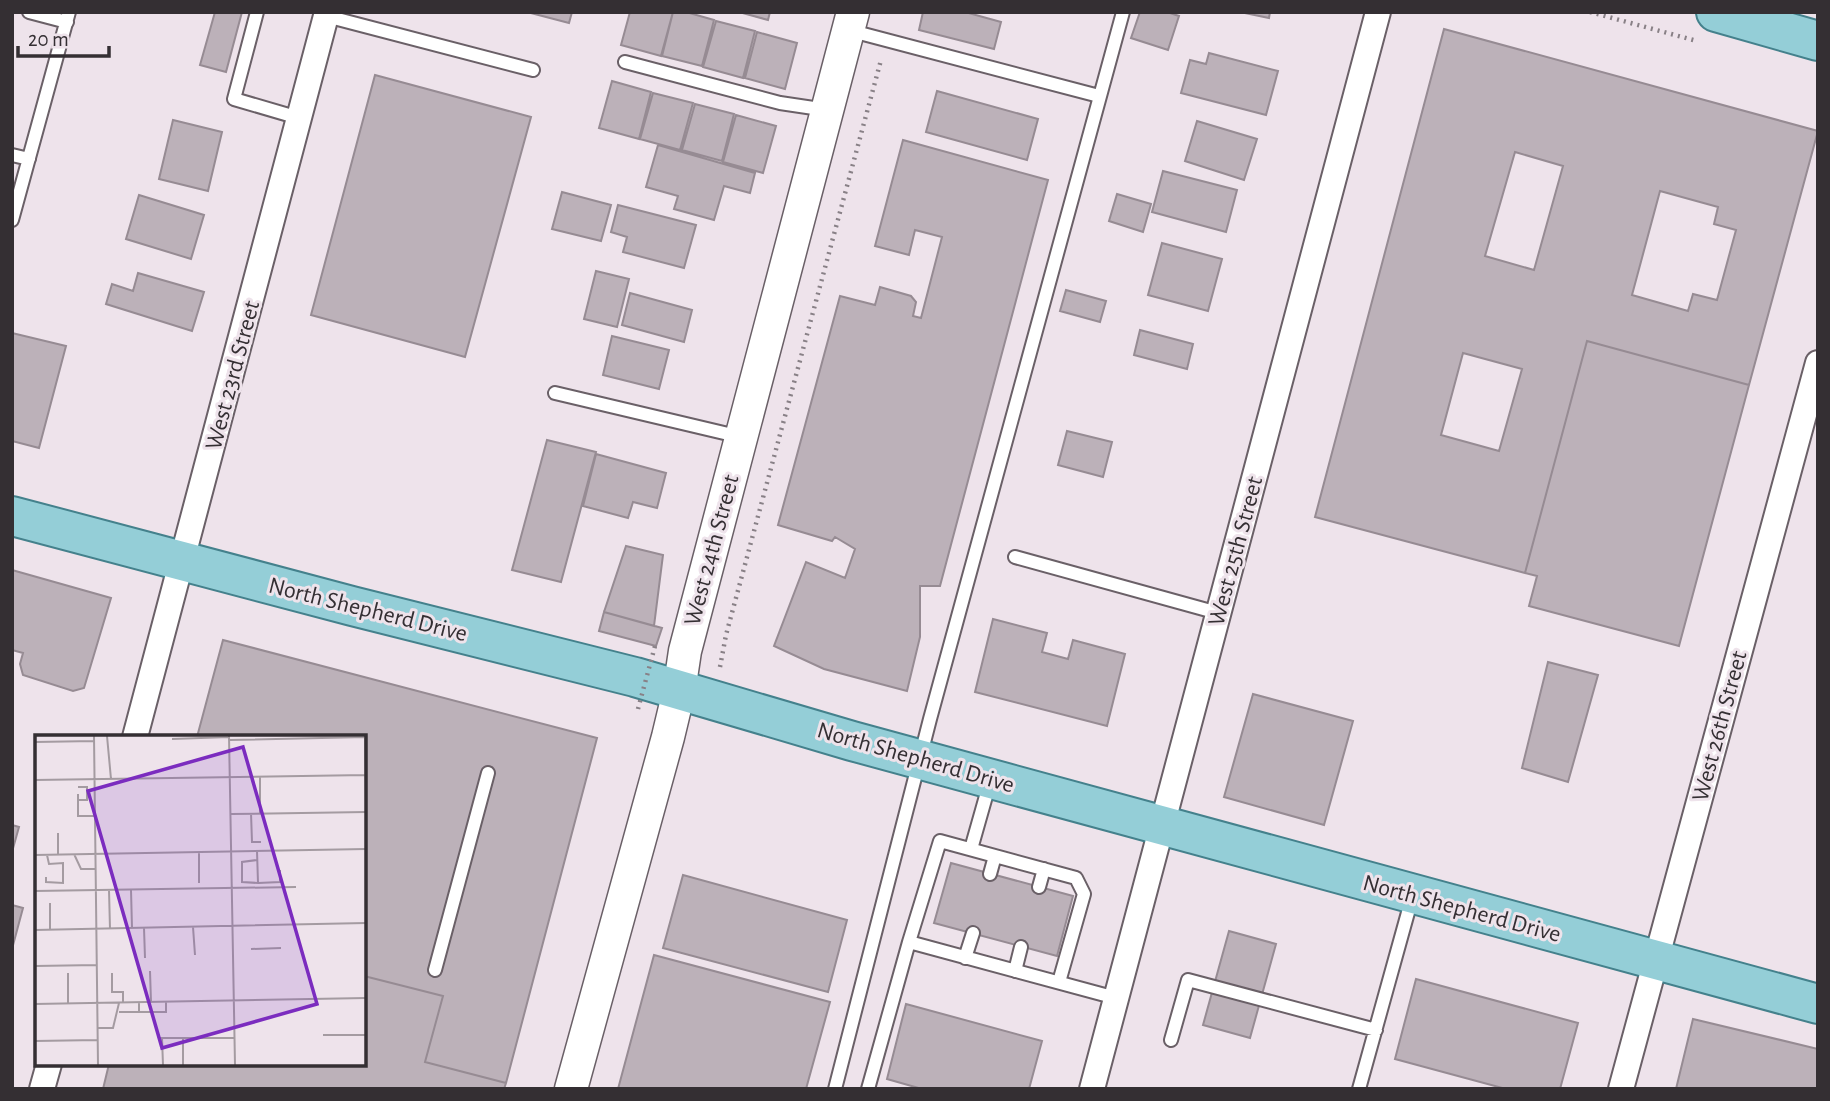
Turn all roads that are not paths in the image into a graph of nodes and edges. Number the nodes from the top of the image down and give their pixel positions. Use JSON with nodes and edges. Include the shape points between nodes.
{"nodes":[{"id":1,"x":29,"y":12,"type":"edge"},
{"id":2,"x":257,"y":12,"type":"edge"},
{"id":3,"x":1123,"y":12,"type":"edge"},
{"id":4,"x":1378,"y":12,"type":"edge"},
{"id":5,"x":1716,"y":12,"type":"edge"},
{"id":6,"x":327,"y":14,"type":"edge"},
{"id":7,"x":68,"y":17,"type":"edge"},
{"id":8,"x":850,"y":21,"type":"edge"},
{"id":9,"x":1818,"y":41,"type":"edge"},
{"id":10,"x":625,"y":62,"type":"dead end"},
{"id":11,"x":533,"y":70,"type":"dead end"},
{"id":12,"x":1099,"y":96,"type":"junction"},
{"id":13,"x":827,"y":110,"type":"junction"},
{"id":14,"x":299,"y":118,"type":"junction"},
{"id":15,"x":12,"y":155,"type":"edge"},
{"id":16,"x":29,"y":159,"type":"junction"},
{"id":17,"x":12,"y":220,"type":"edge"},
{"id":18,"x":1818,"y":363,"type":"edge"},
{"id":19,"x":555,"y":393,"type":"dead end"},
{"id":20,"x":741,"y":437,"type":"junction"},
{"id":21,"x":12,"y":516,"type":"edge"},
{"id":22,"x":1015,"y":557,"type":"dead end"},
{"id":23,"x":183,"y":561,"type":"junction"},
{"id":24,"x":1218,"y":613,"type":"junction"},
{"id":25,"x":679,"y":691,"type":"junction"},
{"id":26,"x":136,"y":735,"type":"edge"},
{"id":27,"x":921,"y":760,"type":"junction"},
{"id":28,"x":488,"y":773,"type":"dead end"},
{"id":29,"x":990,"y":779,"type":"junction"},
{"id":30,"x":1163,"y":824,"type":"junction"},
{"id":31,"x":971,"y":849,"type":"junction"},
{"id":32,"x":995,"y":856,"type":"junction"},
{"id":33,"x":1044,"y":869,"type":"junction"},
{"id":34,"x":990,"y":874,"type":"dead end"},
{"id":35,"x":1039,"y":887,"type":"dead end"},
{"id":36,"x":1413,"y":894,"type":"junction"},
{"id":37,"x":973,"y":933,"type":"dead end"},
{"id":38,"x":909,"y":943,"type":"junction"},
{"id":39,"x":1021,"y":947,"type":"dead end"},
{"id":40,"x":965,"y":958,"type":"junction"},
{"id":41,"x":1654,"y":961,"type":"junction"},
{"id":42,"x":435,"y":970,"type":"dead end"},
{"id":43,"x":1015,"y":971,"type":"junction"},
{"id":44,"x":1059,"y":982,"type":"junction"},
{"id":45,"x":1116,"y":998,"type":"junction"},
{"id":46,"x":1818,"y":1004,"type":"edge"},
{"id":47,"x":1376,"y":1030,"type":"junction"},
{"id":48,"x":1171,"y":1040,"type":"dead end"},
{"id":49,"x":49,"y":1066,"type":"edge"},
{"id":50,"x":43,"y":1089,"type":"edge"},
{"id":51,"x":571,"y":1089,"type":"edge"},
{"id":52,"x":835,"y":1089,"type":"edge"},
{"id":53,"x":868,"y":1089,"type":"edge"},
{"id":54,"x":1092,"y":1089,"type":"edge"},
{"id":55,"x":1359,"y":1089,"type":"edge"},
{"id":56,"x":1621,"y":1089,"type":"edge"}],
"edges":[{"from":1,"to":7,"type":"lane"},
{"from":2,"to":14,"type":"lane","via":[[234,99]]},
{"from":3,"to":12,"type":"lane"},
{"from":4,"to":24,"type":"street","name":"West 25th Street"},
{"from":5,"to":9,"type":"main road"},
{"from":6,"to":11,"type":"lane"},
{"from":6,"to":14,"type":"street","name":"West 23rd Street"},
{"from":7,"to":16,"type":"lane"},
{"from":8,"to":12,"type":"lane","via":[[887,40]]},
{"from":8,"to":13,"type":"street","name":"West 24th Street"},
{"from":10,"to":13,"type":"lane","via":[[780,103]]},
{"from":12,"to":27,"type":"lane"},
{"from":13,"to":20,"type":"street","name":"West 24th Street"},
{"from":14,"to":23,"type":"street","name":"West 23rd Street"},
{"from":15,"to":16,"type":"lane"},
{"from":16,"to":17,"type":"lane"},
{"from":18,"to":41,"type":"street","name":"West 26th Street"},
{"from":19,"to":20,"type":"lane"},
{"from":20,"to":25,"type":"street","name":"West 24th Street","via":[[685,651]]},
{"from":21,"to":23,"type":"main road","name":"North Shepherd Drive"},
{"from":22,"to":24,"type":"lane"},
{"from":23,"to":25,"type":"main road","name":"North Shepherd Drive"},
{"from":23,"to":26,"type":"street","name":"West 23rd Street"},
{"from":24,"to":30,"type":"street","name":"West 25th Street"},
{"from":25,"to":27,"type":"main road","name":"North Shepherd Drive"},
{"from":25,"to":51,"type":"street","name":"West 24th Street"},
{"from":27,"to":29,"type":"main road","name":"North Shepherd Drive"},
{"from":27,"to":52,"type":"lane"},
{"from":28,"to":42,"type":"lane"},
{"from":29,"to":30,"type":"main road","name":"North Shepherd Drive"},
{"from":29,"to":31,"type":"lane"},
{"from":30,"to":36,"type":"main road","name":"North Shepherd Drive"},
{"from":30,"to":45,"type":"street","name":"West 25th Street"},
{"from":31,"to":32,"type":"lane"},
{"from":31,"to":38,"type":"lane","via":[[940,841]]},
{"from":32,"to":33,"type":"lane"},
{"from":32,"to":34,"type":"lane"},
{"from":33,"to":35,"type":"lane"},
{"from":33,"to":44,"type":"lane","via":[[1076,878],[1084,894]]},
{"from":36,"to":41,"type":"main road","name":"North Shepherd Drive"},
{"from":36,"to":47,"type":"lane"},
{"from":37,"to":40,"type":"lane"},
{"from":38,"to":40,"type":"lane"},
{"from":38,"to":53,"type":"lane"},
{"from":39,"to":43,"type":"lane"},
{"from":40,"to":43,"type":"lane"},
{"from":41,"to":46,"type":"main road","name":"North Shepherd Drive"},
{"from":41,"to":56,"type":"street","name":"West 26th Street"},
{"from":43,"to":44,"type":"lane"},
{"from":44,"to":45,"type":"lane"},
{"from":45,"to":54,"type":"street","name":"West 25th Street"},
{"from":47,"to":48,"type":"lane","via":[[1188,980]]},
{"from":47,"to":55,"type":"lane"},
{"from":49,"to":50,"type":"street"}]}
